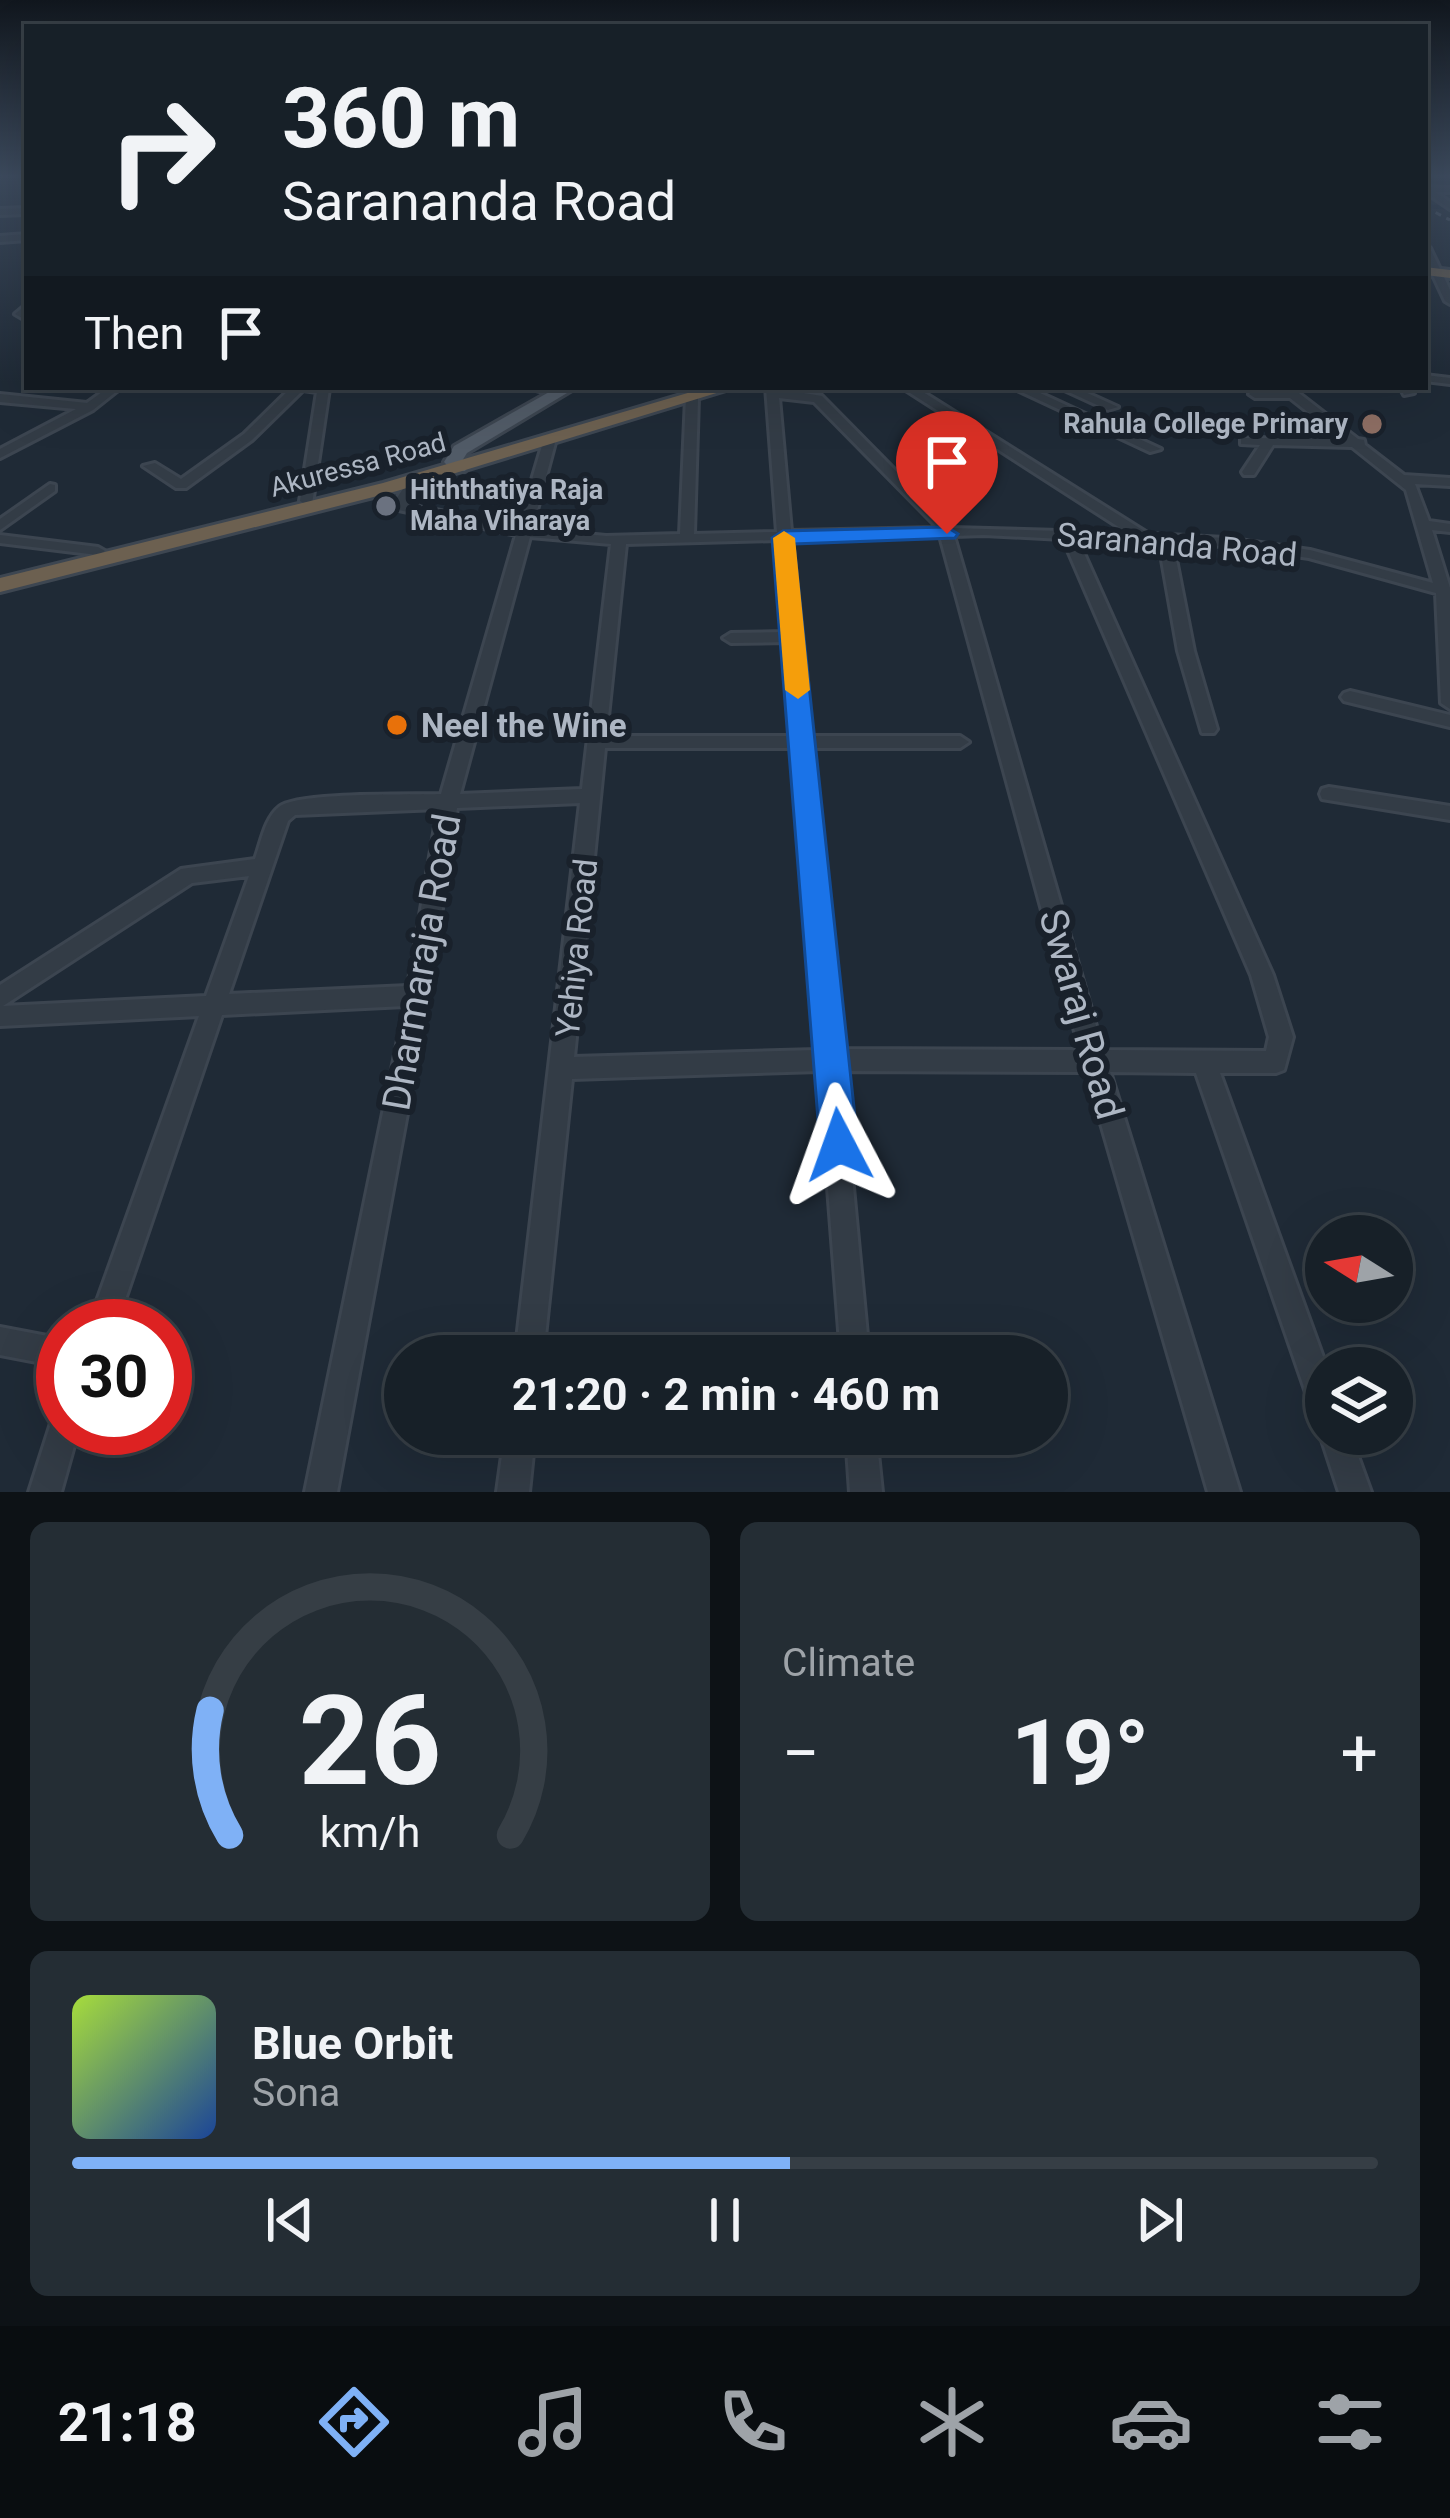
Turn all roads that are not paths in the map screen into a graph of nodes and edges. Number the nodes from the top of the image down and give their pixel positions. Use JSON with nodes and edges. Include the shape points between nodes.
{"nodes":[{"id":1,"x":1437,"y":271,"type":"edge"},
{"id":2,"x":1450,"y":301,"type":"edge"},
{"id":3,"x":112,"y":390,"type":"edge"},
{"id":4,"x":299,"y":390,"type":"edge"},
{"id":5,"x":323,"y":390,"type":"edge"},
{"id":6,"x":564,"y":390,"type":"edge"},
{"id":7,"x":912,"y":390,"type":"edge"},
{"id":8,"x":1024,"y":390,"type":"edge"},
{"id":9,"x":1071,"y":390,"type":"edge"},
{"id":10,"x":1288,"y":390,"type":"edge"},
{"id":11,"x":772,"y":391,"type":"edge"},
{"id":12,"x":699,"y":392,"type":"edge"},
{"id":13,"x":1255,"y":394,"type":"dead end"},
{"id":14,"x":0,"y":398,"type":"edge"},
{"id":15,"x":89,"y":407,"type":"junction"},
{"id":16,"x":1112,"y":407,"type":"dead end"},
{"id":17,"x":550,"y":439,"type":"junction"},
{"id":18,"x":1245,"y":441,"type":"dead end"},
{"id":19,"x":1268,"y":443,"type":"junction"},
{"id":20,"x":1360,"y":443,"type":"junction"},
{"id":21,"x":1155,"y":449,"type":"dead end"},
{"id":22,"x":0,"y":454,"type":"edge"},
{"id":23,"x":456,"y":464,"type":"junction"},
{"id":24,"x":150,"y":466,"type":"dead end"},
{"id":25,"x":1250,"y":472,"type":"dead end"},
{"id":26,"x":416,"y":479,"type":"junction"},
{"id":27,"x":1405,"y":479,"type":"junction"},
{"id":28,"x":1450,"y":482,"type":"edge"},
{"id":29,"x":50,"y":488,"type":"dead end"},
{"id":30,"x":307,"y":501,"type":"junction"},
{"id":31,"x":1424,"y":525,"type":"junction"},
{"id":32,"x":0,"y":526,"type":"edge"},
{"id":33,"x":211,"y":526,"type":"junction"},
{"id":34,"x":1450,"y":528,"type":"edge"},
{"id":35,"x":520,"y":532,"type":"junction"},
{"id":36,"x":947,"y":534,"type":"junction"},
{"id":37,"x":1068,"y":534,"type":"junction"},
{"id":38,"x":1144,"y":537,"type":"junction"},
{"id":39,"x":783,"y":538,"type":"junction"},
{"id":40,"x":0,"y":539,"type":"edge"},
{"id":41,"x":687,"y":539,"type":"junction"},
{"id":42,"x":1165,"y":539,"type":"junction"},
{"id":43,"x":619,"y":540,"type":"junction"},
{"id":44,"x":98,"y":551,"type":"junction"},
{"id":45,"x":0,"y":582,"type":"edge"},
{"id":46,"x":1444,"y":590,"type":"junction"},
{"id":47,"x":731,"y":638,"type":"dead end"},
{"id":48,"x":793,"y":638,"type":"junction"},
{"id":49,"x":1351,"y":697,"type":"dead end"},
{"id":50,"x":1450,"y":703,"type":"edge"},
{"id":51,"x":1450,"y":721,"type":"edge"},
{"id":52,"x":1208,"y":729,"type":"dead end"},
{"id":53,"x":802,"y":741,"type":"junction"},
{"id":54,"x":601,"y":742,"type":"junction"},
{"id":55,"x":960,"y":742,"type":"dead end"},
{"id":56,"x":1329,"y":794,"type":"dead end"},
{"id":57,"x":593,"y":796,"type":"junction"},
{"id":58,"x":448,"y":804,"type":"junction"},
{"id":59,"x":1450,"y":813,"type":"edge"},
{"id":60,"x":259,"y":867,"type":"junction"},
{"id":61,"x":418,"y":994,"type":"junction"},
{"id":62,"x":0,"y":997,"type":"edge"},
{"id":63,"x":213,"y":1003,"type":"junction"},
{"id":64,"x":0,"y":1016,"type":"edge"},
{"id":65,"x":832,"y":1060,"type":"junction"},
{"id":66,"x":1095,"y":1062,"type":"junction"},
{"id":67,"x":1205,"y":1064,"type":"junction"},
{"id":68,"x":563,"y":1068,"type":"junction"},
{"id":69,"x":111,"y":1299,"type":"edge"},
{"id":70,"x":531,"y":1335,"type":"edge"},
{"id":71,"x":853,"y":1335,"type":"edge"},
{"id":72,"x":0,"y":1341,"type":"edge"},
{"id":73,"x":1305,"y":1347,"type":"edge"},
{"id":74,"x":36,"y":1348,"type":"edge"},
{"id":75,"x":56,"y":1455,"type":"edge"},
{"id":76,"x":517,"y":1455,"type":"edge"},
{"id":77,"x":863,"y":1455,"type":"edge"},
{"id":78,"x":1342,"y":1455,"type":"edge"},
{"id":79,"x":45,"y":1492,"type":"edge"},
{"id":80,"x":321,"y":1492,"type":"edge"},
{"id":81,"x":513,"y":1492,"type":"edge"},
{"id":82,"x":866,"y":1492,"type":"edge"},
{"id":83,"x":1224,"y":1492,"type":"edge"},
{"id":84,"x":1355,"y":1492,"type":"edge"}],
"edges":[{"from":1,"to":2,"type":"street"},
{"from":3,"to":15,"type":"street"},
{"from":4,"to":24,"type":"street","via":[[182,485]]},
{"from":5,"to":30,"type":"street"},
{"from":6,"to":23,"type":"main road","via":[[460,450]]},
{"from":7,"to":38,"type":"street"},
{"from":8,"to":21,"type":"street"},
{"from":9,"to":16,"type":"street"},
{"from":10,"to":13,"type":"street"},
{"from":10,"to":20,"type":"street"},
{"from":11,"to":36,"type":"street","via":[[818,399]]},
{"from":11,"to":39,"type":"street"},
{"from":12,"to":17,"type":"highway","name":"Akuressa Road"},
{"from":12,"to":23,"type":"highway","name":"Akuressa Road"},
{"from":12,"to":41,"type":"street"},
{"from":14,"to":15,"type":"street"},
{"from":15,"to":22,"type":"street"},
{"from":17,"to":23,"type":"highway","name":"Akuressa Road"},
{"from":17,"to":35,"type":"street","name":"Dharmaraja Road"},
{"from":18,"to":19,"type":"street"},
{"from":19,"to":20,"type":"street"},
{"from":19,"to":25,"type":"street"},
{"from":20,"to":27,"type":"street"},
{"from":23,"to":26,"type":"highway","name":"Akuressa Road"},
{"from":23,"to":30,"type":"highway","name":"Akuressa Road"},
{"from":26,"to":33,"type":"highway","name":"Akuressa Road"},
{"from":26,"to":35,"type":"street","name":"Sarananda Road","via":[[399,506]]},
{"from":27,"to":28,"type":"street"},
{"from":27,"to":31,"type":"street"},
{"from":29,"to":32,"type":"street"},
{"from":30,"to":33,"type":"highway","name":"Akuressa Road"},
{"from":31,"to":34,"type":"street"},
{"from":31,"to":46,"type":"street"},
{"from":33,"to":44,"type":"highway","name":"Akuressa Road"},
{"from":33,"to":45,"type":"highway","name":"Akuressa Road"},
{"from":35,"to":43,"type":"street","name":"Sarananda Road"},
{"from":35,"to":58,"type":"street","name":"Dharmaraja Road"},
{"from":36,"to":37,"type":"street","name":"Sarananda Road"},
{"from":36,"to":39,"type":"street","name":"Sarananda Road"},
{"from":36,"to":66,"type":"street","name":"Swaraj Road"},
{"from":37,"to":38,"type":"street","name":"Sarananda Road"},
{"from":37,"to":67,"type":"street","via":[[1262,975],[1281,1037],[1276,1062]]},
{"from":38,"to":42,"type":"street","name":"Sarananda Road"},
{"from":39,"to":41,"type":"street","name":"Sarananda Road"},
{"from":39,"to":48,"type":"street"},
{"from":40,"to":44,"type":"street"},
{"from":41,"to":43,"type":"street","name":"Sarananda Road"},
{"from":42,"to":46,"type":"street","name":"Sarananda Road","via":[[1283,548]]},
{"from":42,"to":52,"type":"street"},
{"from":43,"to":54,"type":"street","name":"Yehiya Road"},
{"from":44,"to":45,"type":"highway","name":"Akuressa Road"},
{"from":46,"to":50,"type":"street"},
{"from":47,"to":48,"type":"street"},
{"from":48,"to":53,"type":"street"},
{"from":49,"to":51,"type":"street"},
{"from":53,"to":54,"type":"street"},
{"from":53,"to":55,"type":"street"},
{"from":53,"to":65,"type":"street"},
{"from":54,"to":57,"type":"street","name":"Yehiya Road"},
{"from":56,"to":59,"type":"street"},
{"from":57,"to":58,"type":"street"},
{"from":57,"to":68,"type":"street","name":"Yehiya Road"},
{"from":58,"to":60,"type":"street","via":[[290,808]]},
{"from":58,"to":61,"type":"street","name":"Dharmaraja Road"},
{"from":60,"to":62,"type":"street","via":[[188,875]]},
{"from":60,"to":63,"type":"street"},
{"from":61,"to":63,"type":"street"},
{"from":61,"to":80,"type":"street","name":"Dharmaraja Road"},
{"from":63,"to":64,"type":"street"},
{"from":63,"to":69,"type":"street"},
{"from":65,"to":66,"type":"street"},
{"from":65,"to":68,"type":"street"},
{"from":65,"to":71,"type":"street"},
{"from":66,"to":67,"type":"street"},
{"from":66,"to":83,"type":"street","name":"Swaraj Road"},
{"from":67,"to":73,"type":"street"},
{"from":68,"to":70,"type":"street","name":"Yehiya Road"},
{"from":72,"to":74,"type":"street"},
{"from":75,"to":79,"type":"street"},
{"from":76,"to":81,"type":"street"},
{"from":77,"to":82,"type":"street"},
{"from":78,"to":84,"type":"street"}]}
